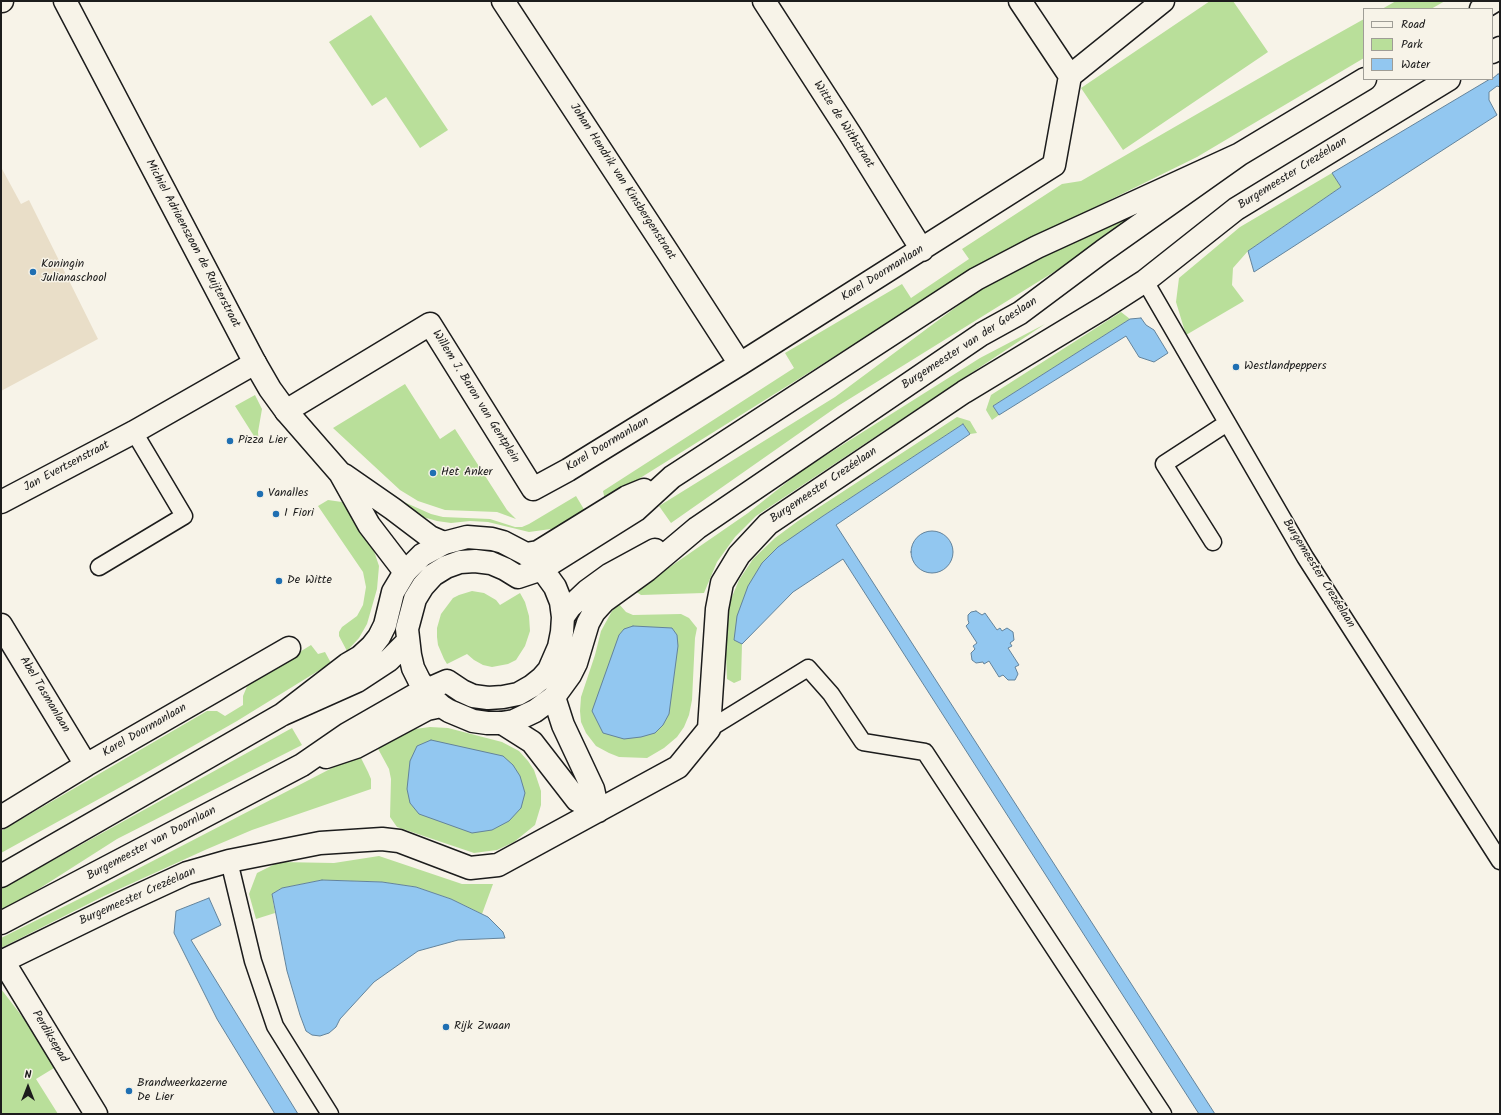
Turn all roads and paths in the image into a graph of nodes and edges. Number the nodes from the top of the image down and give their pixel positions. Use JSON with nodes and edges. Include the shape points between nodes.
{"nodes":[{"id":1,"x":65,"y":1,"type":"edge"},
{"id":2,"x":503,"y":1,"type":"edge"},
{"id":3,"x":764,"y":1,"type":"edge"},
{"id":4,"x":1020,"y":1,"type":"edge"},
{"id":5,"x":1163,"y":1,"type":"edge"},
{"id":6,"x":1494,"y":1,"type":"edge"},
{"id":7,"x":1483,"y":8,"type":"edge"},
{"id":8,"x":1070,"y":76,"type":"junction"},
{"id":9,"x":1363,"y":80,"type":"edge"},
{"id":10,"x":1447,"y":80,"type":"edge"},
{"id":11,"x":1240,"y":154,"type":"junction"},
{"id":12,"x":922,"y":250,"type":"junction"},
{"id":13,"x":1145,"y":281,"type":"junction"},
{"id":14,"x":255,"y":364,"type":"junction"},
{"id":15,"x":740,"y":364,"type":"junction"},
{"id":16,"x":286,"y":411,"type":"junction"},
{"id":17,"x":1227,"y":423,"type":"junction"},
{"id":18,"x":134,"y":432,"type":"junction"},
{"id":19,"x":340,"y":473,"type":"junction"},
{"id":20,"x":672,"y":477,"type":"junction"},
{"id":21,"x":533,"y":489,"type":"joint"},
{"id":22,"x":1,"y":502,"type":"edge"},
{"id":23,"x":697,"y":528,"type":"junction"},
{"id":24,"x":1213,"y":542,"type":"dead end"},
{"id":25,"x":444,"y":543,"type":"junction"},
{"id":26,"x":526,"y":554,"type":"junction"},
{"id":27,"x":99,"y":567,"type":"dead end"},
{"id":28,"x":542,"y":569,"type":"junction"},
{"id":29,"x":405,"y":572,"type":"junction"},
{"id":30,"x":415,"y":600,"type":"junction"},
{"id":31,"x":563,"y":617,"type":"junction"},
{"id":32,"x":1,"y":625,"type":"edge"},
{"id":33,"x":408,"y":642,"type":"junction"},
{"id":34,"x":289,"y":648,"type":"dead end"},
{"id":35,"x":549,"y":670,"type":"junction"},
{"id":36,"x":554,"y":697,"type":"junction"},
{"id":37,"x":433,"y":698,"type":"junction"},
{"id":38,"x":283,"y":714,"type":"junction"},
{"id":39,"x":502,"y":723,"type":"junction"},
{"id":40,"x":708,"y":729,"type":"junction"},
{"id":41,"x":86,"y":765,"type":"junction"},
{"id":42,"x":598,"y":811,"type":"junction"},
{"id":43,"x":1,"y":817,"type":"edge"},
{"id":44,"x":229,"y":861,"type":"junction"},
{"id":45,"x":1500,"y":861,"type":"edge"},
{"id":46,"x":1,"y":876,"type":"edge"},
{"id":47,"x":1,"y":923,"type":"edge"},
{"id":48,"x":2,"y":961,"type":"edge"},
{"id":49,"x":96,"y":1114,"type":"edge"},
{"id":50,"x":330,"y":1114,"type":"edge"},
{"id":51,"x":1163,"y":1114,"type":"edge"}],
"edges":[{"from":1,"to":14,"type":"street","name":"Michiel Adriaenszoon de Ruijterstraat"},
{"from":2,"to":15,"type":"street","name":"Johan Hendrik van Kinsbergenstraat"},
{"from":3,"to":12,"type":"street","name":"Witte de Withstraat"},
{"from":4,"to":8,"type":"street"},
{"from":5,"to":8,"type":"street"},
{"from":6,"to":7,"type":"street"},
{"from":8,"to":12,"type":"street","name":"Karel Doormanlaan","via":[[1054,165]]},
{"from":9,"to":11,"type":"street","name":"Burgemeester van der Goeslaan"},
{"from":10,"to":13,"type":"street","name":"Burgemeester Crezéelaan","via":[[1236,209]]},
{"from":11,"to":20,"type":"street","name":"Burgemeester van der Goeslaan","via":[[1037,247],[976,279]]},
{"from":11,"to":23,"type":"street","name":"Burgemeester van der Goeslaan","via":[[1020,313],[982,334]]},
{"from":12,"to":15,"type":"street","name":"Karel Doormanlaan"},
{"from":13,"to":17,"type":"lane","name":"Burgemeester Crezéelaan"},
{"from":13,"to":40,"type":"street","name":"Burgemeester Crezéelaan","via":[[964,392],[768,524],[739,555],[722,583]]},
{"from":14,"to":16,"type":"street","name":"Michiel Adriaenszoon de Ruijterstraat"},
{"from":14,"to":18,"type":"street","name":"Jan Evertsenstraat"},
{"from":15,"to":21,"type":"street","name":"Karel Doormanlaan"},
{"from":16,"to":19,"type":"street","name":"Michiel Adriaenszoon de Ruijterstraat"},
{"from":16,"to":21,"type":"street","name":"Willem J. Baron van Gentplein","via":[[430,324]]},
{"from":17,"to":24,"type":"lane","via":[[1164,464]]},
{"from":17,"to":45,"type":"lane","name":"Burgemeester Crezéelaan","via":[[1305,557]]},
{"from":18,"to":22,"type":"street","name":"Jan Evertsenstraat"},
{"from":18,"to":27,"type":"lane","via":[[184,516]]},
{"from":19,"to":25,"type":"street","name":"Michiel Adriaenszoon de Ruijterstraat","via":[[430,537]]},
{"from":19,"to":29,"type":"street","name":"Michiel Adriaenszoon de Ruijterstraat","via":[[369,525]]},
{"from":20,"to":26,"type":"street","name":"Burgemeester van der Goeslaan","via":[[627,497],[538,552]]},
{"from":20,"to":28,"type":"street","name":"Burgemeester van der Goeslaan","via":[[636,510]]},
{"from":23,"to":31,"type":"street","name":"Burgemeester van der Goeslaan","via":[[609,575],[587,591]]},
{"from":23,"to":36,"type":"street","name":"Burgemeester van der Goeslaan","via":[[647,570],[604,601],[594,612],[576,663]]},
{"from":25,"to":26,"type":"street","via":[[467,537],[492,539]]},
{"from":25,"to":29,"type":"street","via":[[422,555]]},
{"from":26,"to":28,"type":"street"},
{"from":28,"to":30,"type":"street","name":"Burgemeester van der Goeslaan","via":[[518,577],[491,563],[460,562],[432,575]]},
{"from":28,"to":31,"type":"street","via":[[555,587]]},
{"from":29,"to":30,"type":"street","name":"Michiel Adriaenszoon de Ruijterstraat"},
{"from":29,"to":38,"type":"street","via":[[392,597],[379,637],[372,646]]},
{"from":30,"to":33,"type":"street","name":"Burgemeester van der Goeslaan","via":[[407,629]]},
{"from":31,"to":35,"type":"street","via":[[559,647]]},
{"from":32,"to":41,"type":"street","name":"Abel Tasmanlaan"},
{"from":33,"to":37,"type":"street","name":"Burgemeester van der Goeslaan","via":[[413,668]]},
{"from":33,"to":38,"type":"street","via":[[389,660],[357,681]]},
{"from":34,"to":41,"type":"street","name":"Karel Doormanlaan"},
{"from":35,"to":36,"type":"street"},
{"from":35,"to":37,"type":"street","name":"Burgemeester van Doornlaan","via":[[532,686],[518,694],[503,698],[473,696],[447,681]]},
{"from":36,"to":39,"type":"street","name":"Burgemeester van der Goeslaan","via":[[525,717]]},
{"from":36,"to":42,"type":"street","via":[[563,724],[593,789]]},
{"from":37,"to":39,"type":"street","via":[[449,712],[473,721]]},
{"from":37,"to":47,"type":"street","name":"Burgemeester van Doornlaan","via":[[426,709],[356,747],[302,765]]},
{"from":38,"to":46,"type":"street"},
{"from":39,"to":42,"type":"street","via":[[532,742],[577,800]]},
{"from":40,"to":42,"type":"street","name":"Burgemeester Crezéelaan","via":[[678,768]]},
{"from":40,"to":51,"type":"lane","via":[[808,668],[831,694],[863,742],[925,752]]},
{"from":41,"to":43,"type":"street","name":"Karel Doormanlaan"},
{"from":42,"to":44,"type":"street","name":"Burgemeester Crezéelaan","via":[[498,865],[470,868],[399,841],[382,839],[320,843]]},
{"from":44,"to":48,"type":"street","name":"Burgemeester Crezéelaan","via":[[180,876]]},
{"from":44,"to":50,"type":"lane","via":[[253,962],[274,1026]]},
{"from":48,"to":49,"type":"street","name":"Perdiksepad"}]}
